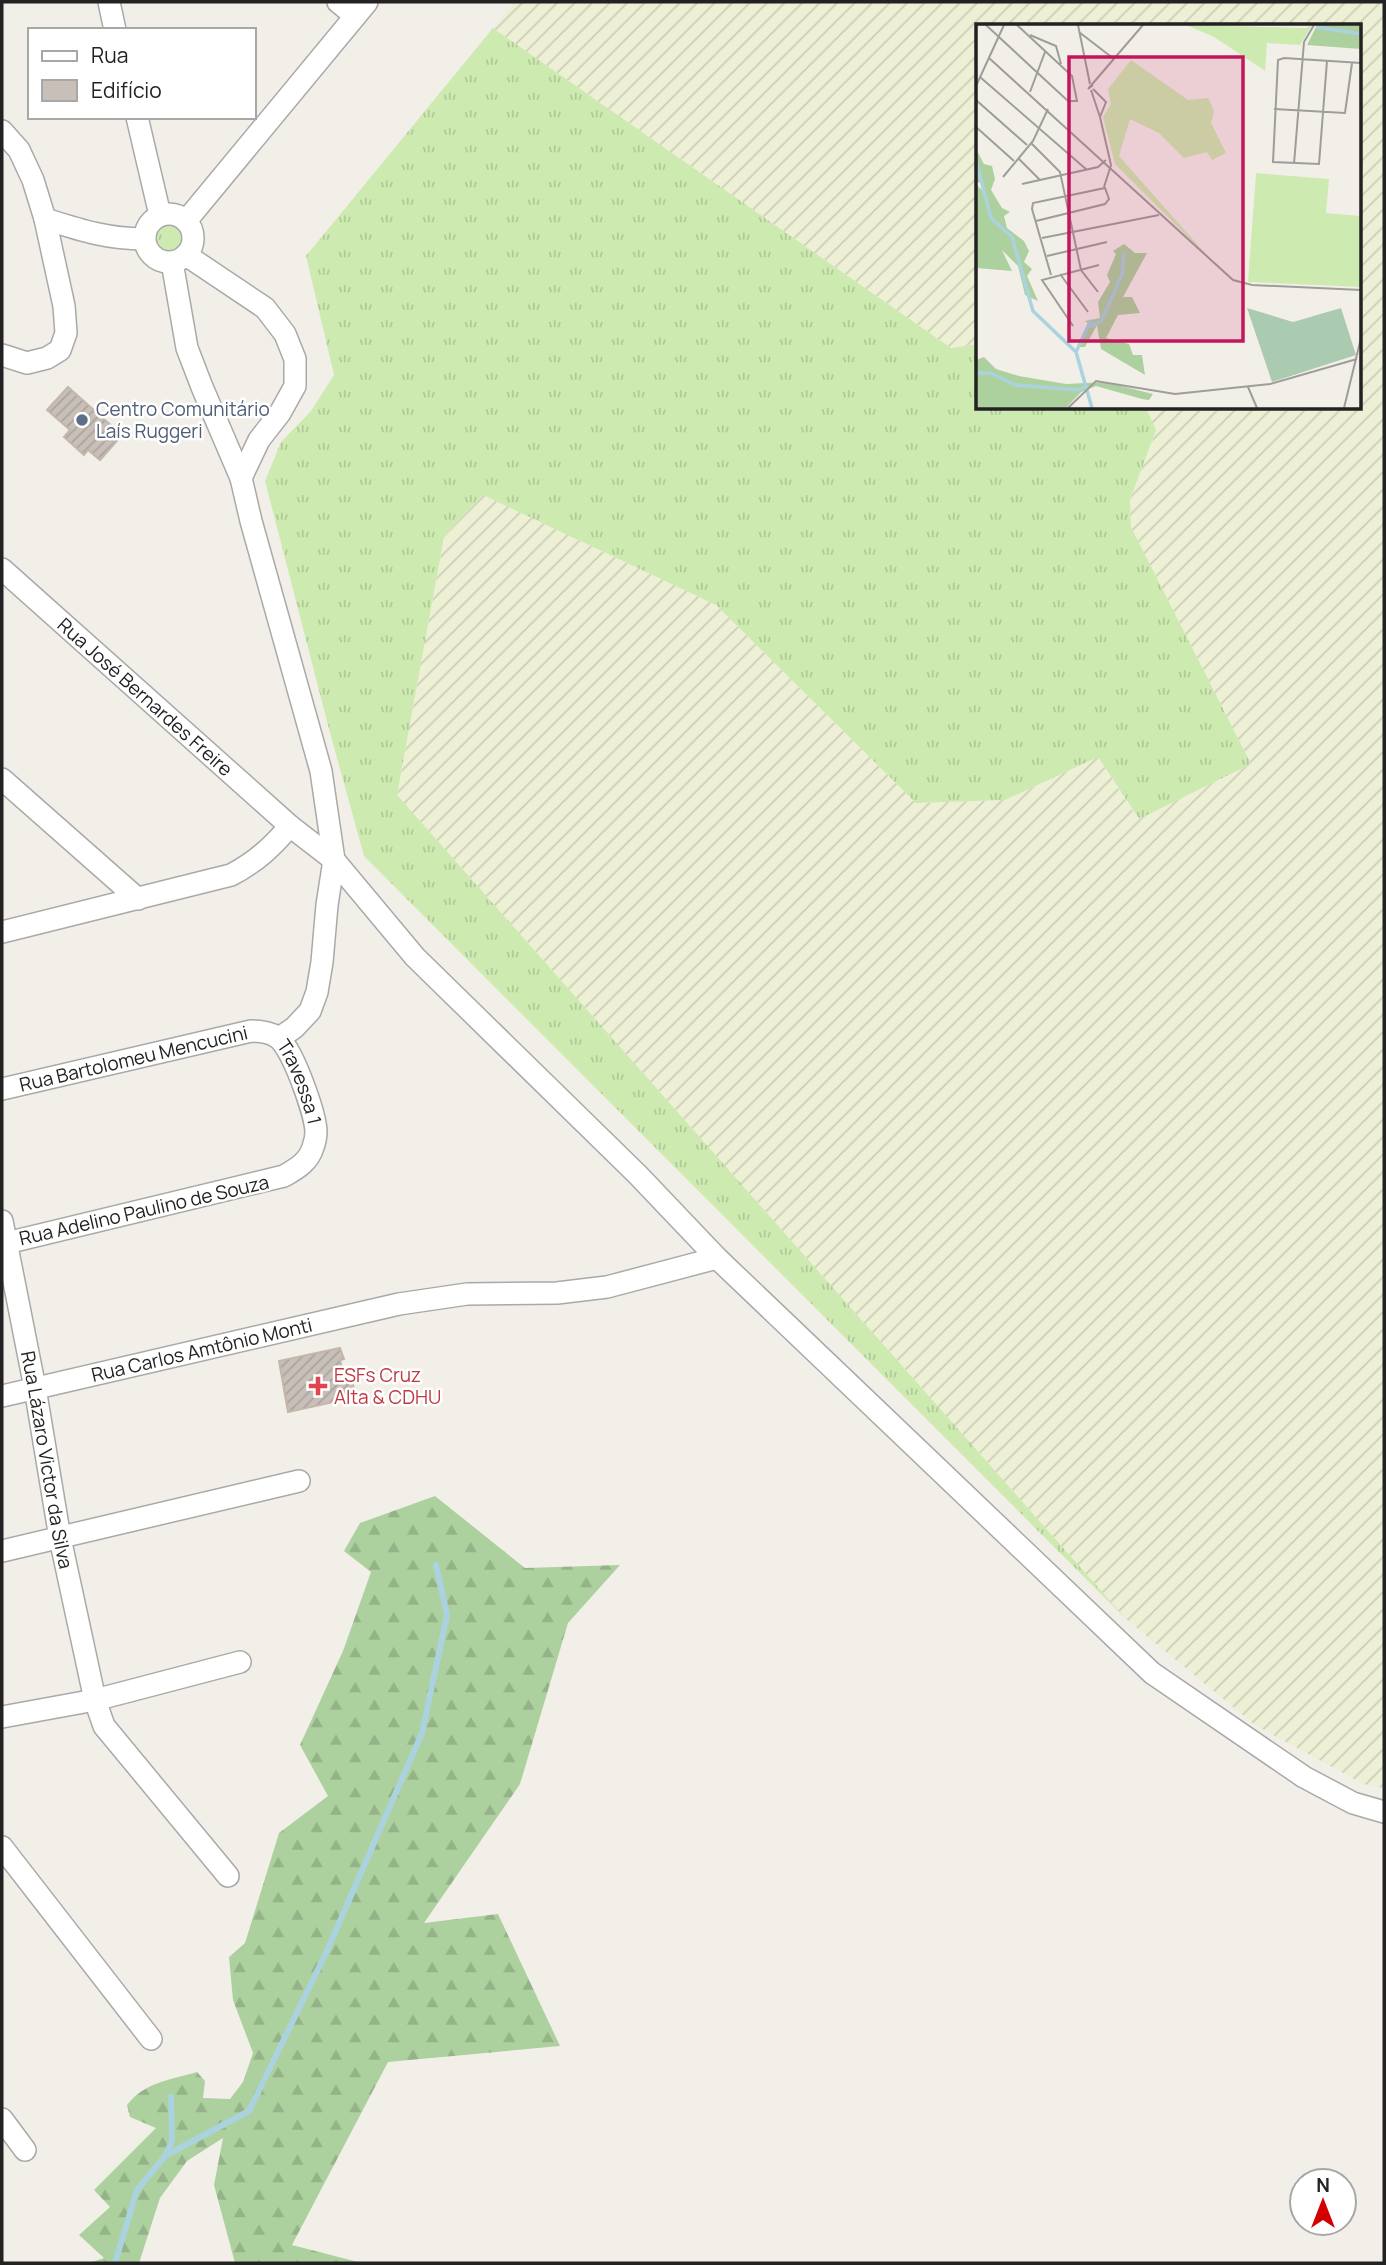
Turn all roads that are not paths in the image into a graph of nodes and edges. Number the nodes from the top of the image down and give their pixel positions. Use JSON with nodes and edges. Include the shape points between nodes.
{"nodes":[{"id":1,"x":108,"y":2,"type":"edge"},
{"id":2,"x":338,"y":2,"type":"edge"},
{"id":3,"x":361,"y":9,"type":"edge"},
{"id":4,"x":114,"y":28,"type":"edge"},
{"id":5,"x":136,"y":119,"type":"edge"},
{"id":6,"x":2,"y":131,"type":"edge"},
{"id":7,"x":160,"y":215,"type":"junction"},
{"id":8,"x":45,"y":219,"type":"junction"},
{"id":9,"x":186,"y":221,"type":"junction"},
{"id":10,"x":144,"y":239,"type":"junction"},
{"id":11,"x":179,"y":258,"type":"junction"},
{"id":12,"x":2,"y":355,"type":"edge"},
{"id":13,"x":241,"y":478,"type":"junction"},
{"id":14,"x":2,"y":569,"type":"edge"},
{"id":15,"x":2,"y":779,"type":"edge"},
{"id":16,"x":290,"y":826,"type":"junction"},
{"id":17,"x":334,"y":860,"type":"junction"},
{"id":18,"x":138,"y":899,"type":"junction"},
{"id":19,"x":2,"y":932,"type":"edge"},
{"id":20,"x":272,"y":1035,"type":"junction"},
{"id":21,"x":2,"y":1089,"type":"edge"},
{"id":22,"x":314,"y":1145,"type":"joint"},
{"id":23,"x":2,"y":1221,"type":"edge"},
{"id":24,"x":5,"y":1243,"type":"edge"},
{"id":25,"x":717,"y":1258,"type":"junction"},
{"id":26,"x":35,"y":1388,"type":"junction"},
{"id":27,"x":2,"y":1396,"type":"edge"},
{"id":28,"x":299,"y":1481,"type":"dead end"},
{"id":29,"x":60,"y":1538,"type":"junction"},
{"id":30,"x":2,"y":1551,"type":"edge"},
{"id":31,"x":240,"y":1662,"type":"dead end"},
{"id":32,"x":95,"y":1700,"type":"junction"},
{"id":33,"x":2,"y":1717,"type":"edge"},
{"id":34,"x":1384,"y":1812,"type":"edge"},
{"id":35,"x":2,"y":1847,"type":"edge"},
{"id":36,"x":229,"y":1876,"type":"dead end"},
{"id":37,"x":151,"y":2039,"type":"dead end"},
{"id":38,"x":2,"y":2119,"type":"edge"},
{"id":39,"x":25,"y":2150,"type":"dead end"}],
"edges":[{"from":1,"to":4,"type":"street"},
{"from":2,"to":3,"type":"street"},
{"from":3,"to":9,"type":"street"},
{"from":5,"to":7,"type":"street"},
{"from":6,"to":8,"type":"street","via":[[19,150]]},
{"from":7,"to":9,"type":"street","via":[[172,214]]},
{"from":7,"to":10,"type":"street","via":[[146,229]]},
{"from":8,"to":10,"type":"street","via":[[94,235]]},
{"from":8,"to":12,"type":"street","via":[[66,333],[60,350],[47,358],[27,363]]},
{"from":9,"to":11,"type":"street","via":[[193,240]]},
{"from":10,"to":11,"type":"street","via":[[158,260]]},
{"from":11,"to":13,"type":"street","via":[[187,348]]},
{"from":11,"to":13,"type":"street","via":[[265,308],[285,334],[295,359],[295,386],[259,440]]},
{"from":13,"to":17,"type":"street","via":[[321,771]]},
{"from":14,"to":16,"type":"street","name":"Rua José Bernardes Freire"},
{"from":15,"to":18,"type":"street"},
{"from":16,"to":17,"type":"street","name":"Rua José Bernardes Freire"},
{"from":16,"to":18,"type":"street","via":[[251,865],[231,875]]},
{"from":17,"to":20,"type":"street","via":[[322,962],[310,1012],[294,1028]]},
{"from":17,"to":25,"type":"street","name":"Rua José Bernardes Freire","via":[[415,957],[629,1165]]},
{"from":18,"to":19,"type":"street"},
{"from":20,"to":21,"type":"street","name":"Rua Bartolomeu Mencucini","via":[[251,1031]]},
{"from":20,"to":22,"type":"street","name":"Travessa 1","via":[[288,1049],[312,1114]]},
{"from":22,"to":24,"type":"street","name":"Rua Adelino Paulino de Souza","via":[[310,1156],[284,1176]]},
{"from":23,"to":24,"type":"street","name":"Rua Lázaro Victor da Silva"},
{"from":24,"to":26,"type":"street","name":"Rua Lázaro Victor da Silva"},
{"from":25,"to":26,"type":"street","name":"Rua Carlos Amtônio Monti","via":[[607,1287],[467,1294],[400,1304]]},
{"from":25,"to":34,"type":"street","name":"Rua José Bernardes Freire","via":[[1152,1672],[1304,1777],[1353,1803]]},
{"from":26,"to":27,"type":"street","name":"Rua Carlos Amtônio Monti"},
{"from":26,"to":29,"type":"street","name":"Rua Lázaro Victor da Silva"},
{"from":28,"to":29,"type":"street"},
{"from":29,"to":30,"type":"street"},
{"from":29,"to":32,"type":"street","name":"Rua Lázaro Victor da Silva"},
{"from":31,"to":32,"type":"street"},
{"from":32,"to":33,"type":"street"},
{"from":32,"to":36,"type":"street","name":"Rua Lázaro Victor da Silva","via":[[104,1726]]},
{"from":35,"to":37,"type":"street"},
{"from":38,"to":39,"type":"street"}]}
